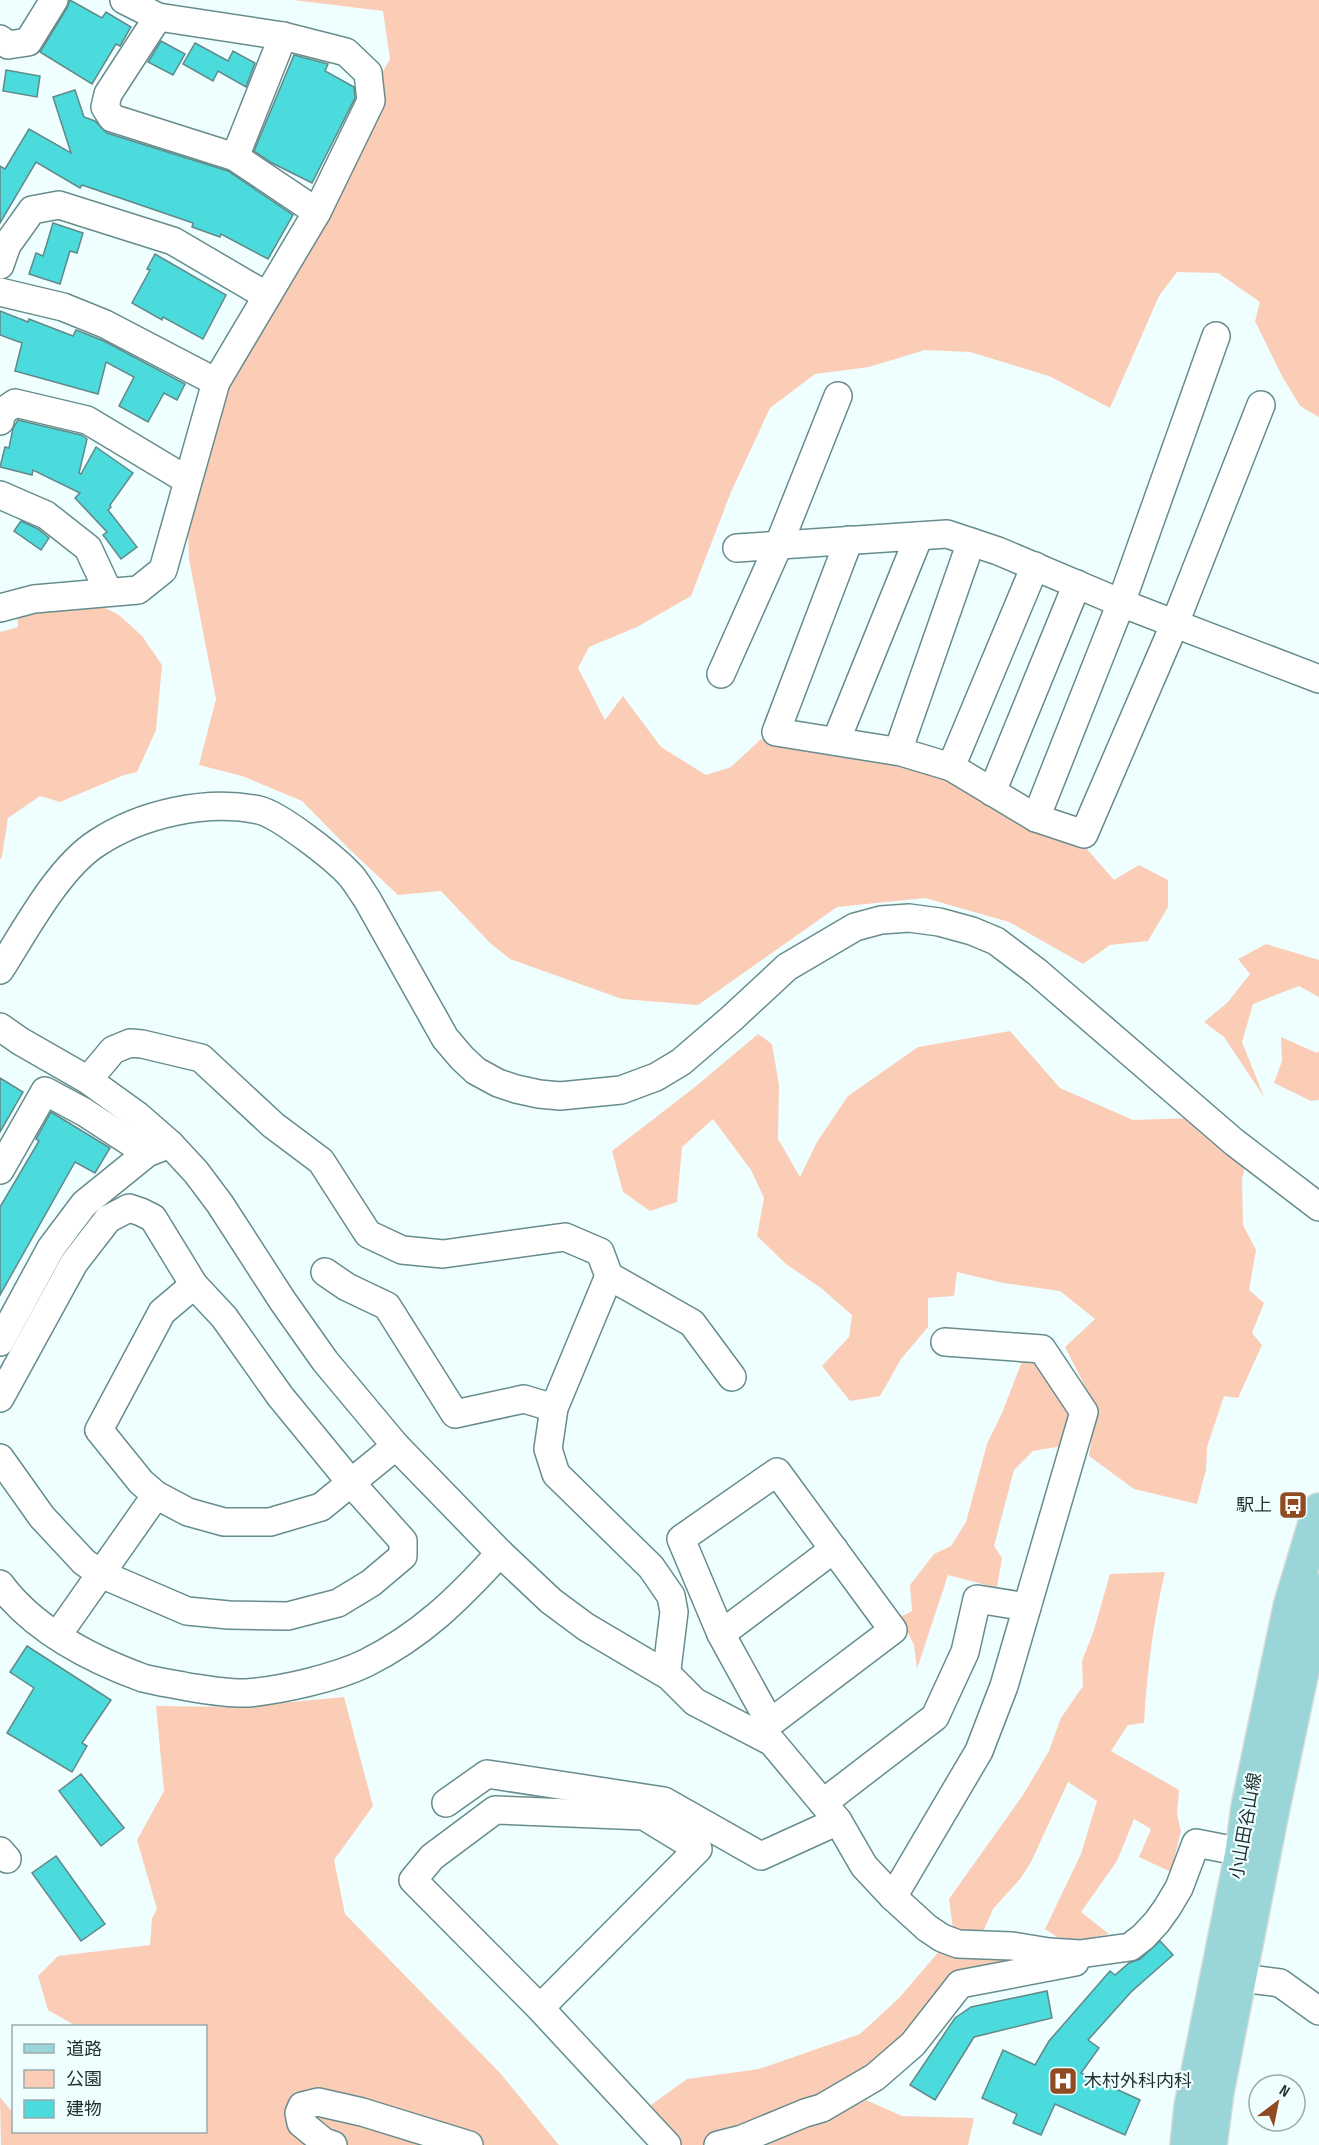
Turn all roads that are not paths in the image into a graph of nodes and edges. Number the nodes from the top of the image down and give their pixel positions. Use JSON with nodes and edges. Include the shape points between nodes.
{"nodes":[{"id":1,"x":54,"y":0,"type":"edge"},
{"id":2,"x":124,"y":0,"type":"edge"},
{"id":3,"x":158,"y":17,"type":"junction"},
{"id":4,"x":283,"y":36,"type":"junction"},
{"id":5,"x":0,"y":39,"type":"edge"},
{"id":6,"x":236,"y":157,"type":"junction"},
{"id":7,"x":317,"y":212,"type":"junction"},
{"id":8,"x":0,"y":265,"type":"edge"},
{"id":9,"x":0,"y":292,"type":"edge"},
{"id":10,"x":267,"y":296,"type":"junction"},
{"id":11,"x":1216,"y":336,"type":"dead end"},
{"id":12,"x":216,"y":382,"type":"junction"},
{"id":13,"x":838,"y":396,"type":"dead end"},
{"id":14,"x":1261,"y":405,"type":"dead end"},
{"id":15,"x":0,"y":421,"type":"edge"},
{"id":16,"x":187,"y":480,"type":"junction"},
{"id":17,"x":0,"y":495,"type":"edge"},
{"id":18,"x":919,"y":536,"type":"junction"},
{"id":19,"x":849,"y":540,"type":"junction"},
{"id":20,"x":971,"y":542,"type":"junction"},
{"id":21,"x":779,"y":544,"type":"junction"},
{"id":22,"x":736,"y":548,"type":"dead end"},
{"id":23,"x":1035,"y":566,"type":"junction"},
{"id":24,"x":1077,"y":584,"type":"junction"},
{"id":25,"x":108,"y":591,"type":"junction"},
{"id":26,"x":1121,"y":603,"type":"junction"},
{"id":27,"x":0,"y":608,"type":"edge"},
{"id":28,"x":1175,"y":623,"type":"junction"},
{"id":29,"x":721,"y":674,"type":"dead end"},
{"id":30,"x":1319,"y":679,"type":"edge"},
{"id":31,"x":836,"y":741,"type":"junction"},
{"id":32,"x":898,"y":751,"type":"junction"},
{"id":33,"x":951,"y":766,"type":"junction"},
{"id":34,"x":992,"y":792,"type":"junction"},
{"id":35,"x":1036,"y":818,"type":"junction"},
{"id":36,"x":0,"y":970,"type":"edge"},
{"id":37,"x":0,"y":1027,"type":"edge"},
{"id":38,"x":88,"y":1080,"type":"junction"},
{"id":39,"x":158,"y":1148,"type":"junction"},
{"id":40,"x":0,"y":1170,"type":"edge"},
{"id":41,"x":1319,"y":1207,"type":"edge"},
{"id":42,"x":325,"y":1272,"type":"dead end"},
{"id":43,"x":609,"y":1276,"type":"junction"},
{"id":44,"x":194,"y":1285,"type":"junction"},
{"id":45,"x":0,"y":1342,"type":"edge"},
{"id":46,"x":945,"y":1342,"type":"dead end"},
{"id":47,"x":732,"y":1377,"type":"dead end"},
{"id":48,"x":0,"y":1398,"type":"edge"},
{"id":49,"x":554,"y":1408,"type":"junction"},
{"id":50,"x":396,"y":1446,"type":"junction"},
{"id":51,"x":0,"y":1458,"type":"edge"},
{"id":52,"x":352,"y":1484,"type":"junction"},
{"id":53,"x":156,"y":1495,"type":"junction"},
{"id":54,"x":1319,"y":1510,"type":"edge"},
{"id":55,"x":834,"y":1549,"type":"junction"},
{"id":56,"x":500,"y":1553,"type":"junction"},
{"id":57,"x":101,"y":1574,"type":"junction"},
{"id":58,"x":0,"y":1584,"type":"edge"},
{"id":59,"x":1319,"y":1591,"type":"edge"},
{"id":60,"x":1027,"y":1607,"type":"junction"},
{"id":61,"x":721,"y":1634,"type":"junction"},
{"id":62,"x":57,"y":1636,"type":"junction"},
{"id":63,"x":669,"y":1676,"type":"junction"},
{"id":64,"x":771,"y":1733,"type":"junction"},
{"id":65,"x":447,"y":1803,"type":"dead end"},
{"id":66,"x":830,"y":1812,"type":"junction"},
{"id":67,"x":1252,"y":1854,"type":"junction"},
{"id":68,"x":893,"y":1897,"type":"junction"},
{"id":69,"x":1130,"y":1947,"type":"junction"},
{"id":70,"x":1241,"y":1978,"type":"junction"},
{"id":71,"x":540,"y":2008,"type":"junction"},
{"id":72,"x":1319,"y":2011,"type":"edge"},
{"id":73,"x":333,"y":2145,"type":"edge"},
{"id":74,"x":469,"y":2145,"type":"edge"},
{"id":75,"x":668,"y":2145,"type":"edge"},
{"id":76,"x":718,"y":2145,"type":"edge"},
{"id":77,"x":1187,"y":2145,"type":"edge"},
{"id":78,"x":1210,"y":2145,"type":"edge"}],
"edges":[{"from":1,"to":5,"type":"street","via":[[28,42],[8,45]]},
{"from":2,"to":3,"type":"street"},
{"from":3,"to":4,"type":"street"},
{"from":3,"to":6,"type":"street","via":[[108,94],[105,106],[112,118]]},
{"from":4,"to":6,"type":"street"},
{"from":4,"to":7,"type":"street","via":[[346,52],[368,73],[371,101]]},
{"from":6,"to":7,"type":"street"},
{"from":7,"to":10,"type":"street"},
{"from":8,"to":10,"type":"street","via":[[6,245],[32,210],[59,205],[173,241]]},
{"from":9,"to":12,"type":"street","via":[[63,308],[105,324]]},
{"from":10,"to":12,"type":"street"},
{"from":11,"to":26,"type":"street"},
{"from":12,"to":16,"type":"street"},
{"from":13,"to":21,"type":"street"},
{"from":14,"to":28,"type":"street"},
{"from":15,"to":16,"type":"street","via":[[2,412],[15,403],[87,420]]},
{"from":16,"to":25,"type":"street","via":[[163,570],[138,590]]},
{"from":17,"to":25,"type":"street","via":[[46,515],[88,548]]},
{"from":18,"to":19,"type":"street"},
{"from":18,"to":20,"type":"street","via":[[947,534]]},
{"from":18,"to":31,"type":"street"},
{"from":19,"to":21,"type":"street"},
{"from":19,"to":31,"type":"street","via":[[776,732]]},
{"from":20,"to":23,"type":"street"},
{"from":20,"to":32,"type":"street"},
{"from":21,"to":22,"type":"street"},
{"from":21,"to":29,"type":"street"},
{"from":23,"to":24,"type":"street"},
{"from":23,"to":33,"type":"street"},
{"from":24,"to":26,"type":"street"},
{"from":24,"to":34,"type":"street"},
{"from":25,"to":27,"type":"street","via":[[34,599]]},
{"from":26,"to":28,"type":"street"},
{"from":26,"to":35,"type":"street"},
{"from":28,"to":30,"type":"street"},
{"from":28,"to":35,"type":"street","via":[[1084,834]]},
{"from":31,"to":32,"type":"street"},
{"from":32,"to":33,"type":"street"},
{"from":33,"to":34,"type":"street"},
{"from":34,"to":35,"type":"street"},
{"from":36,"to":41,"type":"street","via":[[61,876],[96,843],[142,820],[177,810],[260,810],[305,838],[352,877],[445,1038],[476,1071],[498,1083],[539,1095],[580,1096],[621,1090],[656,1077],[681,1062],[787,967],[855,927],[909,918],[939,922],[996,941],[1234,1142]]},
{"from":37,"to":38,"type":"street"},
{"from":38,"to":39,"type":"street","via":[[138,1116]]},
{"from":38,"to":43,"type":"street","via":[[113,1050],[130,1043],[201,1058],[273,1125],[321,1161],[368,1234],[402,1250],[443,1254],[565,1237],[600,1251]]},
{"from":39,"to":40,"type":"street","via":[[45,1091]]},
{"from":39,"to":45,"type":"street","via":[[84,1204],[51,1248]]},
{"from":39,"to":50,"type":"street","via":[[196,1172],[325,1361]]},
{"from":42,"to":49,"type":"street","via":[[387,1305],[455,1414],[524,1399]]},
{"from":43,"to":47,"type":"street","via":[[692,1323]]},
{"from":43,"to":49,"type":"street"},
{"from":44,"to":48,"type":"street","via":[[153,1218],[129,1208],[108,1219],[74,1263]]},
{"from":44,"to":52,"type":"street","via":[[224,1317],[280,1396]]},
{"from":44,"to":53,"type":"street","via":[[162,1312],[99,1430]]},
{"from":46,"to":60,"type":"street","via":[[1042,1349],[1084,1412]]},
{"from":49,"to":63,"type":"street","via":[[548,1449],[556,1474],[651,1567],[670,1596],[674,1612]]},
{"from":50,"to":52,"type":"street"},
{"from":50,"to":56,"type":"street"},
{"from":51,"to":57,"type":"street","via":[[42,1517],[84,1562]]},
{"from":52,"to":53,"type":"street","via":[[321,1507],[270,1522],[224,1522],[188,1512]]},
{"from":52,"to":57,"type":"street","via":[[403,1540],[403,1556],[371,1583],[338,1603],[288,1616],[187,1611]]},
{"from":53,"to":57,"type":"street"},
{"from":54,"to":67,"type":"main road","name":"小山田谷山線","via":[[1290,1607],[1248,1807]]},
{"from":55,"to":61,"type":"street"},
{"from":55,"to":61,"type":"street","via":[[777,1472],[681,1539]]},
{"from":55,"to":64,"type":"street","via":[[893,1630]]},
{"from":56,"to":62,"type":"street","via":[[430,1624],[400,1644],[365,1664],[286,1686],[246,1693],[146,1678],[104,1662]]},
{"from":56,"to":63,"type":"street","via":[[551,1601],[586,1627]]},
{"from":57,"to":62,"type":"street"},
{"from":58,"to":62,"type":"street","via":[[11,1599]]},
{"from":59,"to":67,"type":"main road","name":"小山田谷山線"},
{"from":60,"to":66,"type":"street","via":[[977,1599],[965,1652],[935,1717]]},
{"from":60,"to":68,"type":"street","via":[[1004,1686],[979,1751]]},
{"from":61,"to":64,"type":"street"},
{"from":63,"to":64,"type":"street","via":[[695,1702]]},
{"from":64,"to":66,"type":"street"},
{"from":65,"to":66,"type":"street","via":[[487,1774],[664,1801],[761,1856]]},
{"from":66,"to":68,"type":"street","via":[[864,1866]]},
{"from":67,"to":69,"type":"street","via":[[1196,1843],[1167,1908],[1157,1923]]},
{"from":67,"to":70,"type":"main road","name":"小山田谷山線"},
{"from":67,"to":77,"type":"main road","name":"小山田谷山線","via":[[1191,2107]]},
{"from":68,"to":69,"type":"street","via":[[927,1929],[958,1944],[1080,1954]]},
{"from":69,"to":76,"type":"street","via":[[1057,1966],[960,1984],[914,2044],[875,2077],[822,2108]]},
{"from":70,"to":72,"type":"street","via":[[1280,1983]]},
{"from":70,"to":78,"type":"main road","name":"小山田谷山線"},
{"from":71,"to":71,"type":"street","via":[[413,1880],[432,1857],[495,1810],[644,1816],[698,1849]]},
{"from":71,"to":75,"type":"street"},
{"from":73,"to":74,"type":"street","via":[[301,2123],[302,2106],[318,2102],[362,2112]]}]}
